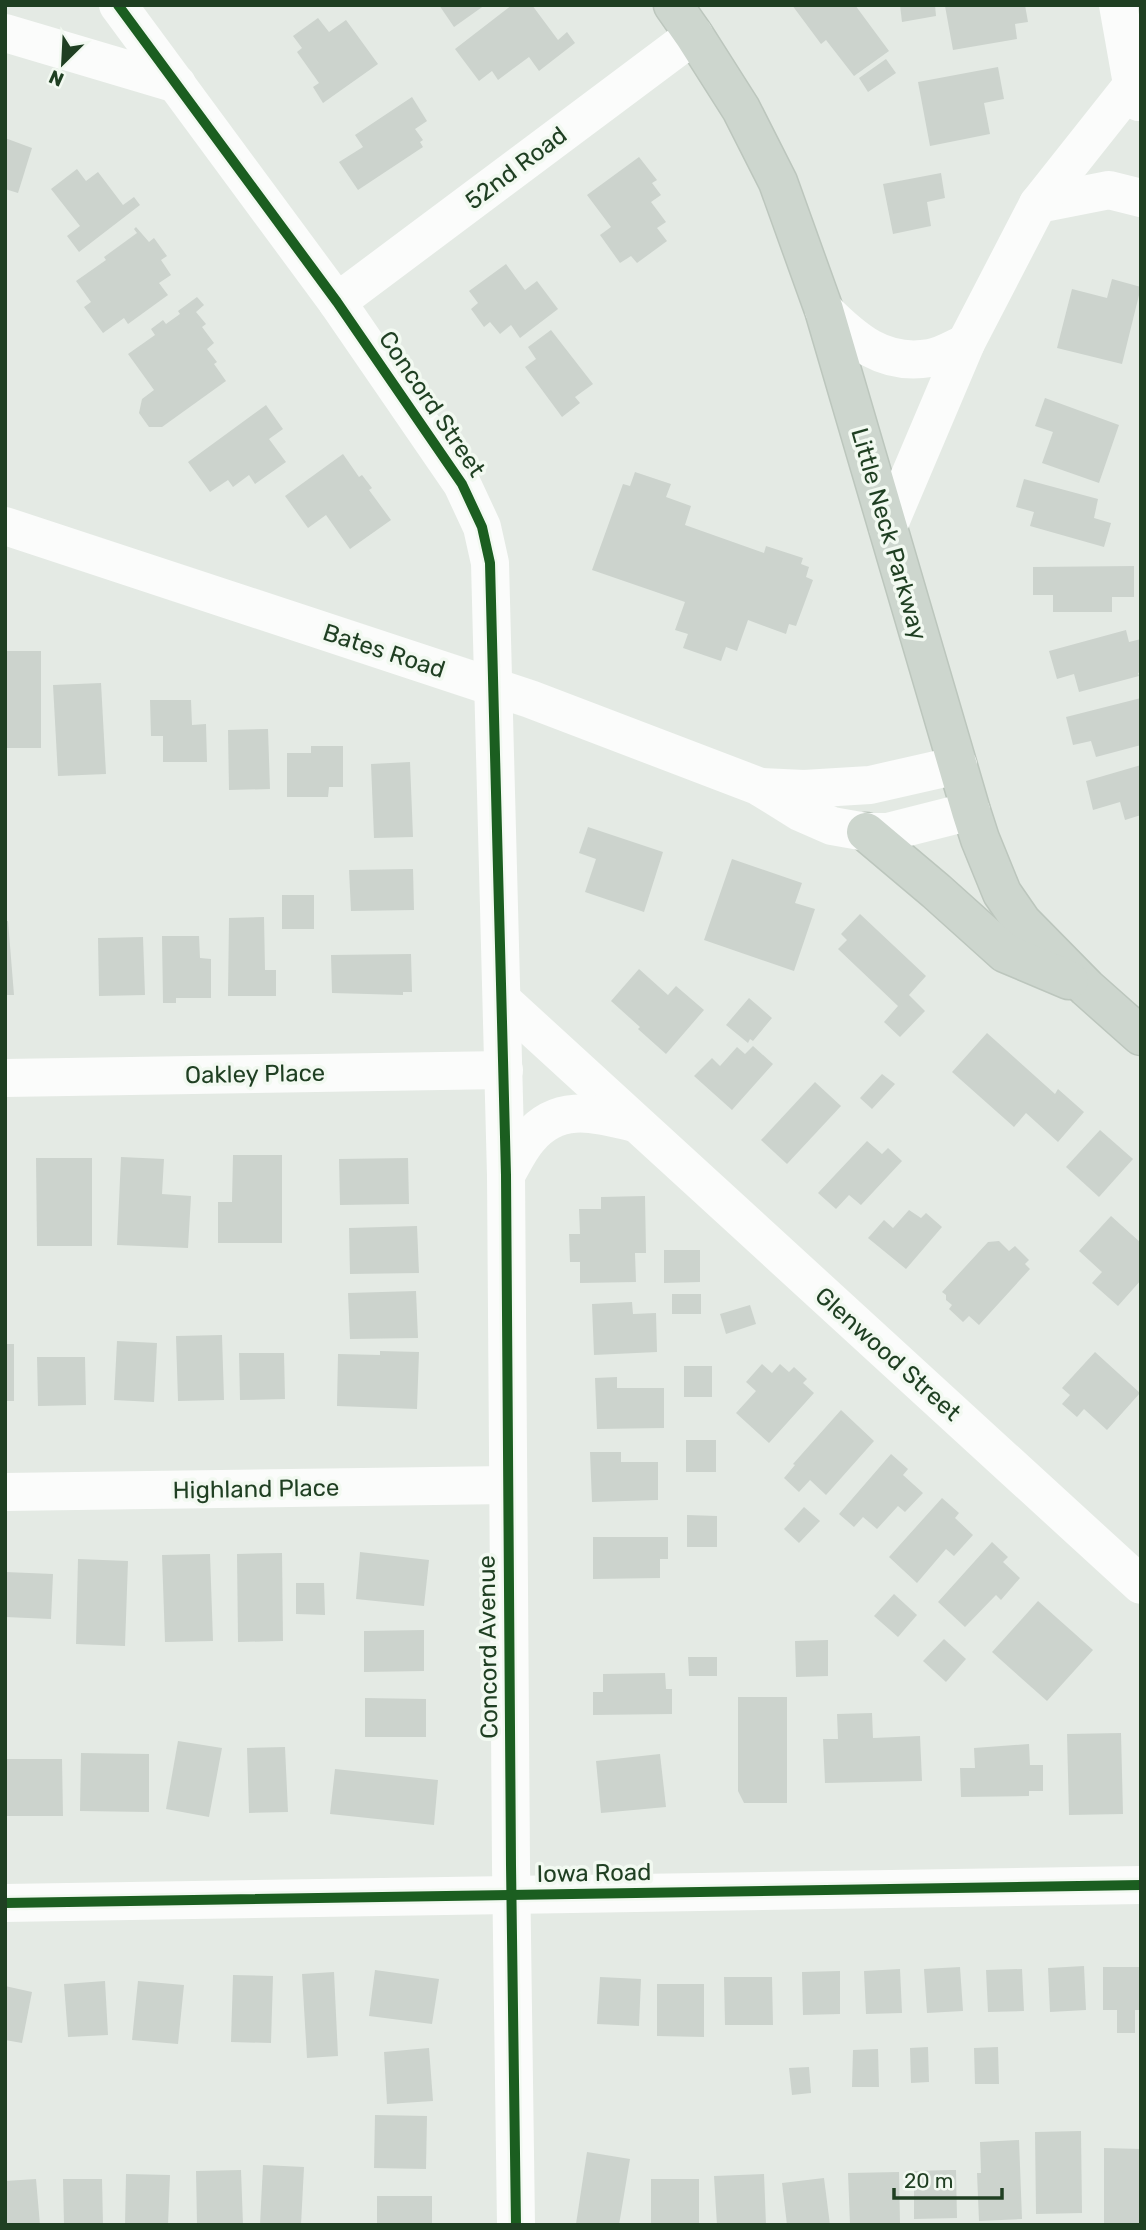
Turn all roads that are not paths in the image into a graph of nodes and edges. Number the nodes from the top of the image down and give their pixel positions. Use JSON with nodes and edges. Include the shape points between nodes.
{"nodes":[{"id":1,"x":118,"y":5,"type":"edge"},
{"id":2,"x":1118,"y":5,"type":"edge"},
{"id":3,"x":683,"y":20,"type":"edge"},
{"id":4,"x":5,"y":33,"type":"edge"},
{"id":5,"x":177,"y":84,"type":"junction"},
{"id":6,"x":1138,"y":89,"type":"edge"},
{"id":7,"x":1141,"y":198,"type":"edge"},
{"id":8,"x":1038,"y":204,"type":"junction"},
{"id":9,"x":337,"y":302,"type":"junction"},
{"id":10,"x":824,"y":310,"type":"junction"},
{"id":11,"x":966,"y":343,"type":"junction"},
{"id":12,"x":5,"y":526,"type":"edge"},
{"id":13,"x":888,"y":527,"type":"junction"},
{"id":14,"x":494,"y":687,"type":"junction"},
{"id":15,"x":958,"y":765,"type":"junction"},
{"id":16,"x":758,"y":786,"type":"junction"},
{"id":17,"x":971,"y":811,"type":"junction"},
{"id":18,"x":866,"y":832,"type":"junction"},
{"id":19,"x":1087,"y":988,"type":"junction"},
{"id":20,"x":502,"y":1000,"type":"junction"},
{"id":21,"x":1141,"y":1036,"type":"edge"},
{"id":22,"x":504,"y":1070,"type":"junction"},
{"id":23,"x":5,"y":1078,"type":"edge"},
{"id":24,"x":635,"y":1123,"type":"junction"},
{"id":25,"x":506,"y":1175,"type":"junction"},
{"id":26,"x":507,"y":1485,"type":"junction"},
{"id":27,"x":5,"y":1492,"type":"edge"},
{"id":28,"x":1141,"y":1585,"type":"edge"},
{"id":29,"x":1141,"y":1885,"type":"edge"},
{"id":30,"x":511,"y":1896,"type":"junction"},
{"id":31,"x":5,"y":1903,"type":"edge"},
{"id":32,"x":516,"y":2225,"type":"edge"}],
"edges":[{"from":1,"to":5,"type":"street","name":"Concord Street"},
{"from":2,"to":6,"type":"street"},
{"from":3,"to":9,"type":"street","name":"52nd Road"},
{"from":3,"to":10,"type":"main road","name":"Little Neck Parkway","via":[[741,109],[778,182]]},
{"from":4,"to":5,"type":"street"},
{"from":5,"to":9,"type":"street","name":"Concord Street"},
{"from":6,"to":8,"type":"street"},
{"from":7,"to":8,"type":"street","via":[[1109,190]]},
{"from":8,"to":11,"type":"street"},
{"from":9,"to":14,"type":"street","name":"Concord Street","via":[[462,484],[482,527],[490,563]]},
{"from":10,"to":11,"type":"street","via":[[849,335],[880,355],[931,358]]},
{"from":10,"to":13,"type":"main road","name":"Little Neck Parkway"},
{"from":11,"to":13,"type":"street"},
{"from":12,"to":14,"type":"street","name":"Bates Road"},
{"from":13,"to":15,"type":"main road","name":"Little Neck Parkway"},
{"from":14,"to":16,"type":"street","name":"Bates Road"},
{"from":14,"to":20,"type":"street","name":"Concord Street"},
{"from":15,"to":16,"type":"street","name":"Bates Road","via":[[870,785]]},
{"from":15,"to":17,"type":"main road","name":"Little Neck Parkway"},
{"from":16,"to":18,"type":"street","name":"Bates Road","via":[[832,826]]},
{"from":17,"to":18,"type":"street","name":"Bates Road","via":[[888,832]]},
{"from":17,"to":19,"type":"main road","name":"Little Neck Parkway","via":[[1002,893],[1022,922]]},
{"from":18,"to":19,"type":"main road","via":[[1005,953]]},
{"from":19,"to":21,"type":"main road","name":"Little Neck Parkway"},
{"from":20,"to":22,"type":"street","name":"Concord Street"},
{"from":20,"to":24,"type":"street","name":"Glenwood Street"},
{"from":22,"to":23,"type":"street","name":"Oakley Place"},
{"from":22,"to":25,"type":"street","name":"Concord Avenue"},
{"from":24,"to":25,"type":"street","via":[[585,1114],[552,1118],[527,1139]]},
{"from":24,"to":28,"type":"street","name":"Glenwood Street"},
{"from":25,"to":26,"type":"street","name":"Concord Avenue"},
{"from":26,"to":27,"type":"street","name":"Highland Place"},
{"from":26,"to":30,"type":"street","name":"Concord Avenue"},
{"from":29,"to":30,"type":"street","name":"Iowa Road"},
{"from":30,"to":31,"type":"street","name":"Iowa Road"},
{"from":30,"to":32,"type":"street","name":"Concord Avenue"}]}
